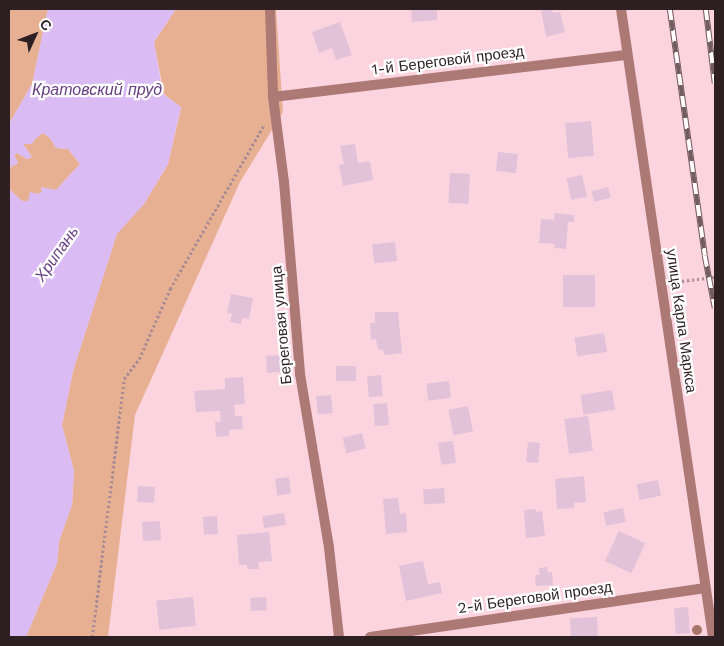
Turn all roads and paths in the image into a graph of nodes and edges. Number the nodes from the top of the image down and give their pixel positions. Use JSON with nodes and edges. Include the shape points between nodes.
{"nodes":[{"id":1,"x":270,"y":9,"type":"edge"},
{"id":2,"x":621,"y":9,"type":"edge"},
{"id":3,"x":626,"y":55,"type":"junction"},
{"id":4,"x":273,"y":97,"type":"junction"},
{"id":5,"x":266,"y":122,"type":"dead end"},
{"id":6,"x":715,"y":277,"type":"edge"},
{"id":7,"x":683,"y":281,"type":"dead end"},
{"id":8,"x":705,"y":588,"type":"junction"},
{"id":9,"x":92,"y":637,"type":"edge"},
{"id":10,"x":339,"y":637,"type":"edge"},
{"id":11,"x":370,"y":637,"type":"edge"},
{"id":12,"x":712,"y":637,"type":"edge"}],
"edges":[{"from":1,"to":4,"type":"street","name":"Береговая улица"},
{"from":2,"to":3,"type":"street","name":"улица Карла Маркса"},
{"from":3,"to":4,"type":"street","name":"1-й Береговой проезд"},
{"from":3,"to":8,"type":"street","name":"улица Карла Маркса"},
{"from":4,"to":10,"type":"street","name":"Береговая улица","via":[[287,211],[300,374],[329,548]]},
{"from":5,"to":9,"type":"path","via":[[170,289],[139,359],[124,379]]},
{"from":6,"to":7,"type":"path"},
{"from":8,"to":11,"type":"street","name":"2-й Береговой проезд"},
{"from":8,"to":12,"type":"street","name":"улица Карла Маркса"}]}
